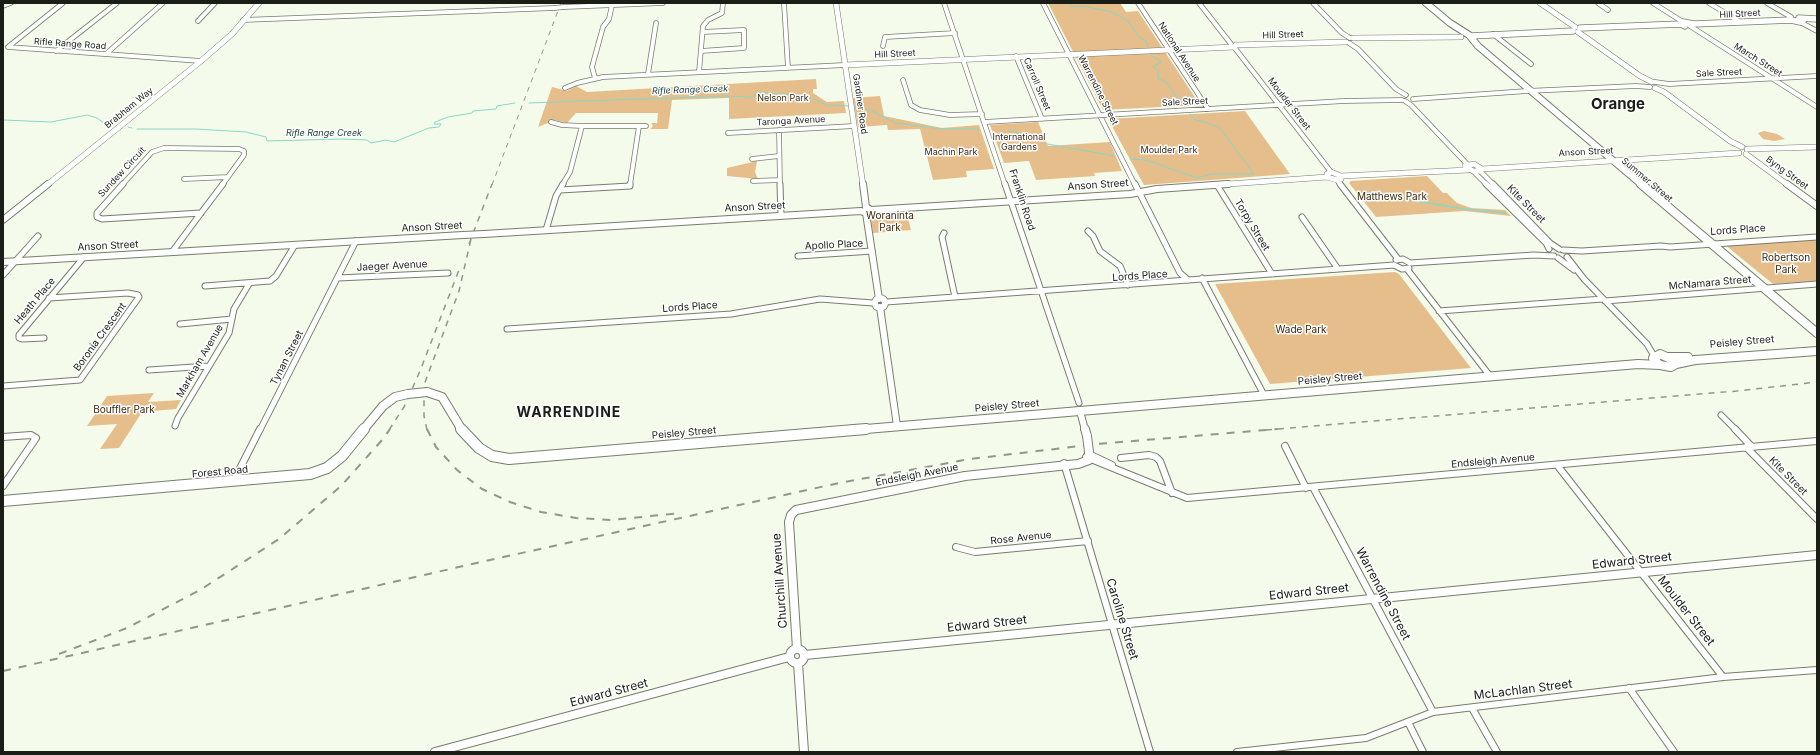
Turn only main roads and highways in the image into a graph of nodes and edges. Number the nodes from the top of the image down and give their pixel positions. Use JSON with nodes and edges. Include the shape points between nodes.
{"nodes":[{"id":1,"x":1426,"y":3,"type":"edge"},
{"id":2,"x":1817,"y":18,"type":"edge"},
{"id":3,"x":1464,"y":35,"type":"junction"},
{"id":4,"x":1761,"y":288,"type":"junction"},
{"id":5,"x":1817,"y":333,"type":"edge"},
{"id":6,"x":1817,"y":338,"type":"edge"},
{"id":7,"x":1817,"y":347,"type":"edge"},
{"id":8,"x":1817,"y":351,"type":"edge"},
{"id":9,"x":1666,"y":356,"type":"junction"},
{"id":10,"x":1654,"y":357,"type":"junction"},
{"id":11,"x":1638,"y":364,"type":"junction"},
{"id":12,"x":1676,"y":364,"type":"junction"},
{"id":13,"x":1660,"y":365,"type":"junction"},
{"id":14,"x":408,"y":394,"type":"joint"},
{"id":15,"x":3,"y":501,"type":"edge"}],
"edges":[{"from":1,"to":3,"type":"highway","name":"Summer Street"},
{"from":2,"to":3,"type":"main road","name":"Hill Street"},
{"from":3,"to":4,"type":"highway","name":"Summer Street"},
{"from":4,"to":5,"type":"highway","name":"Summer Street"},
{"from":4,"to":6,"type":"highway","name":"Summer Street"},
{"from":7,"to":9,"type":"main road","name":"Peisley Street"},
{"from":8,"to":12,"type":"main road","name":"Peisley Street","via":[[1695,360]]},
{"from":9,"to":10,"type":"main road","name":"Peisley Street"},
{"from":9,"to":12,"type":"main road"},
{"from":10,"to":11,"type":"main road","name":"Peisley Street"},
{"from":10,"to":13,"type":"main road"},
{"from":11,"to":13,"type":"main road","name":"Peisley Street"},
{"from":11,"to":14,"type":"main road","name":"Peisley Street","bridge":true,"via":[[1264,395],[1080,407],[898,426],[501,458],[479,448],[459,427],[442,397],[427,392]]},
{"from":12,"to":13,"type":"main road","name":"Peisley Street","via":[[1671,367]]},
{"from":14,"to":15,"type":"main road","name":"Forest Road","via":[[395,397],[383,406],[342,456],[326,468],[303,476]]}]}
